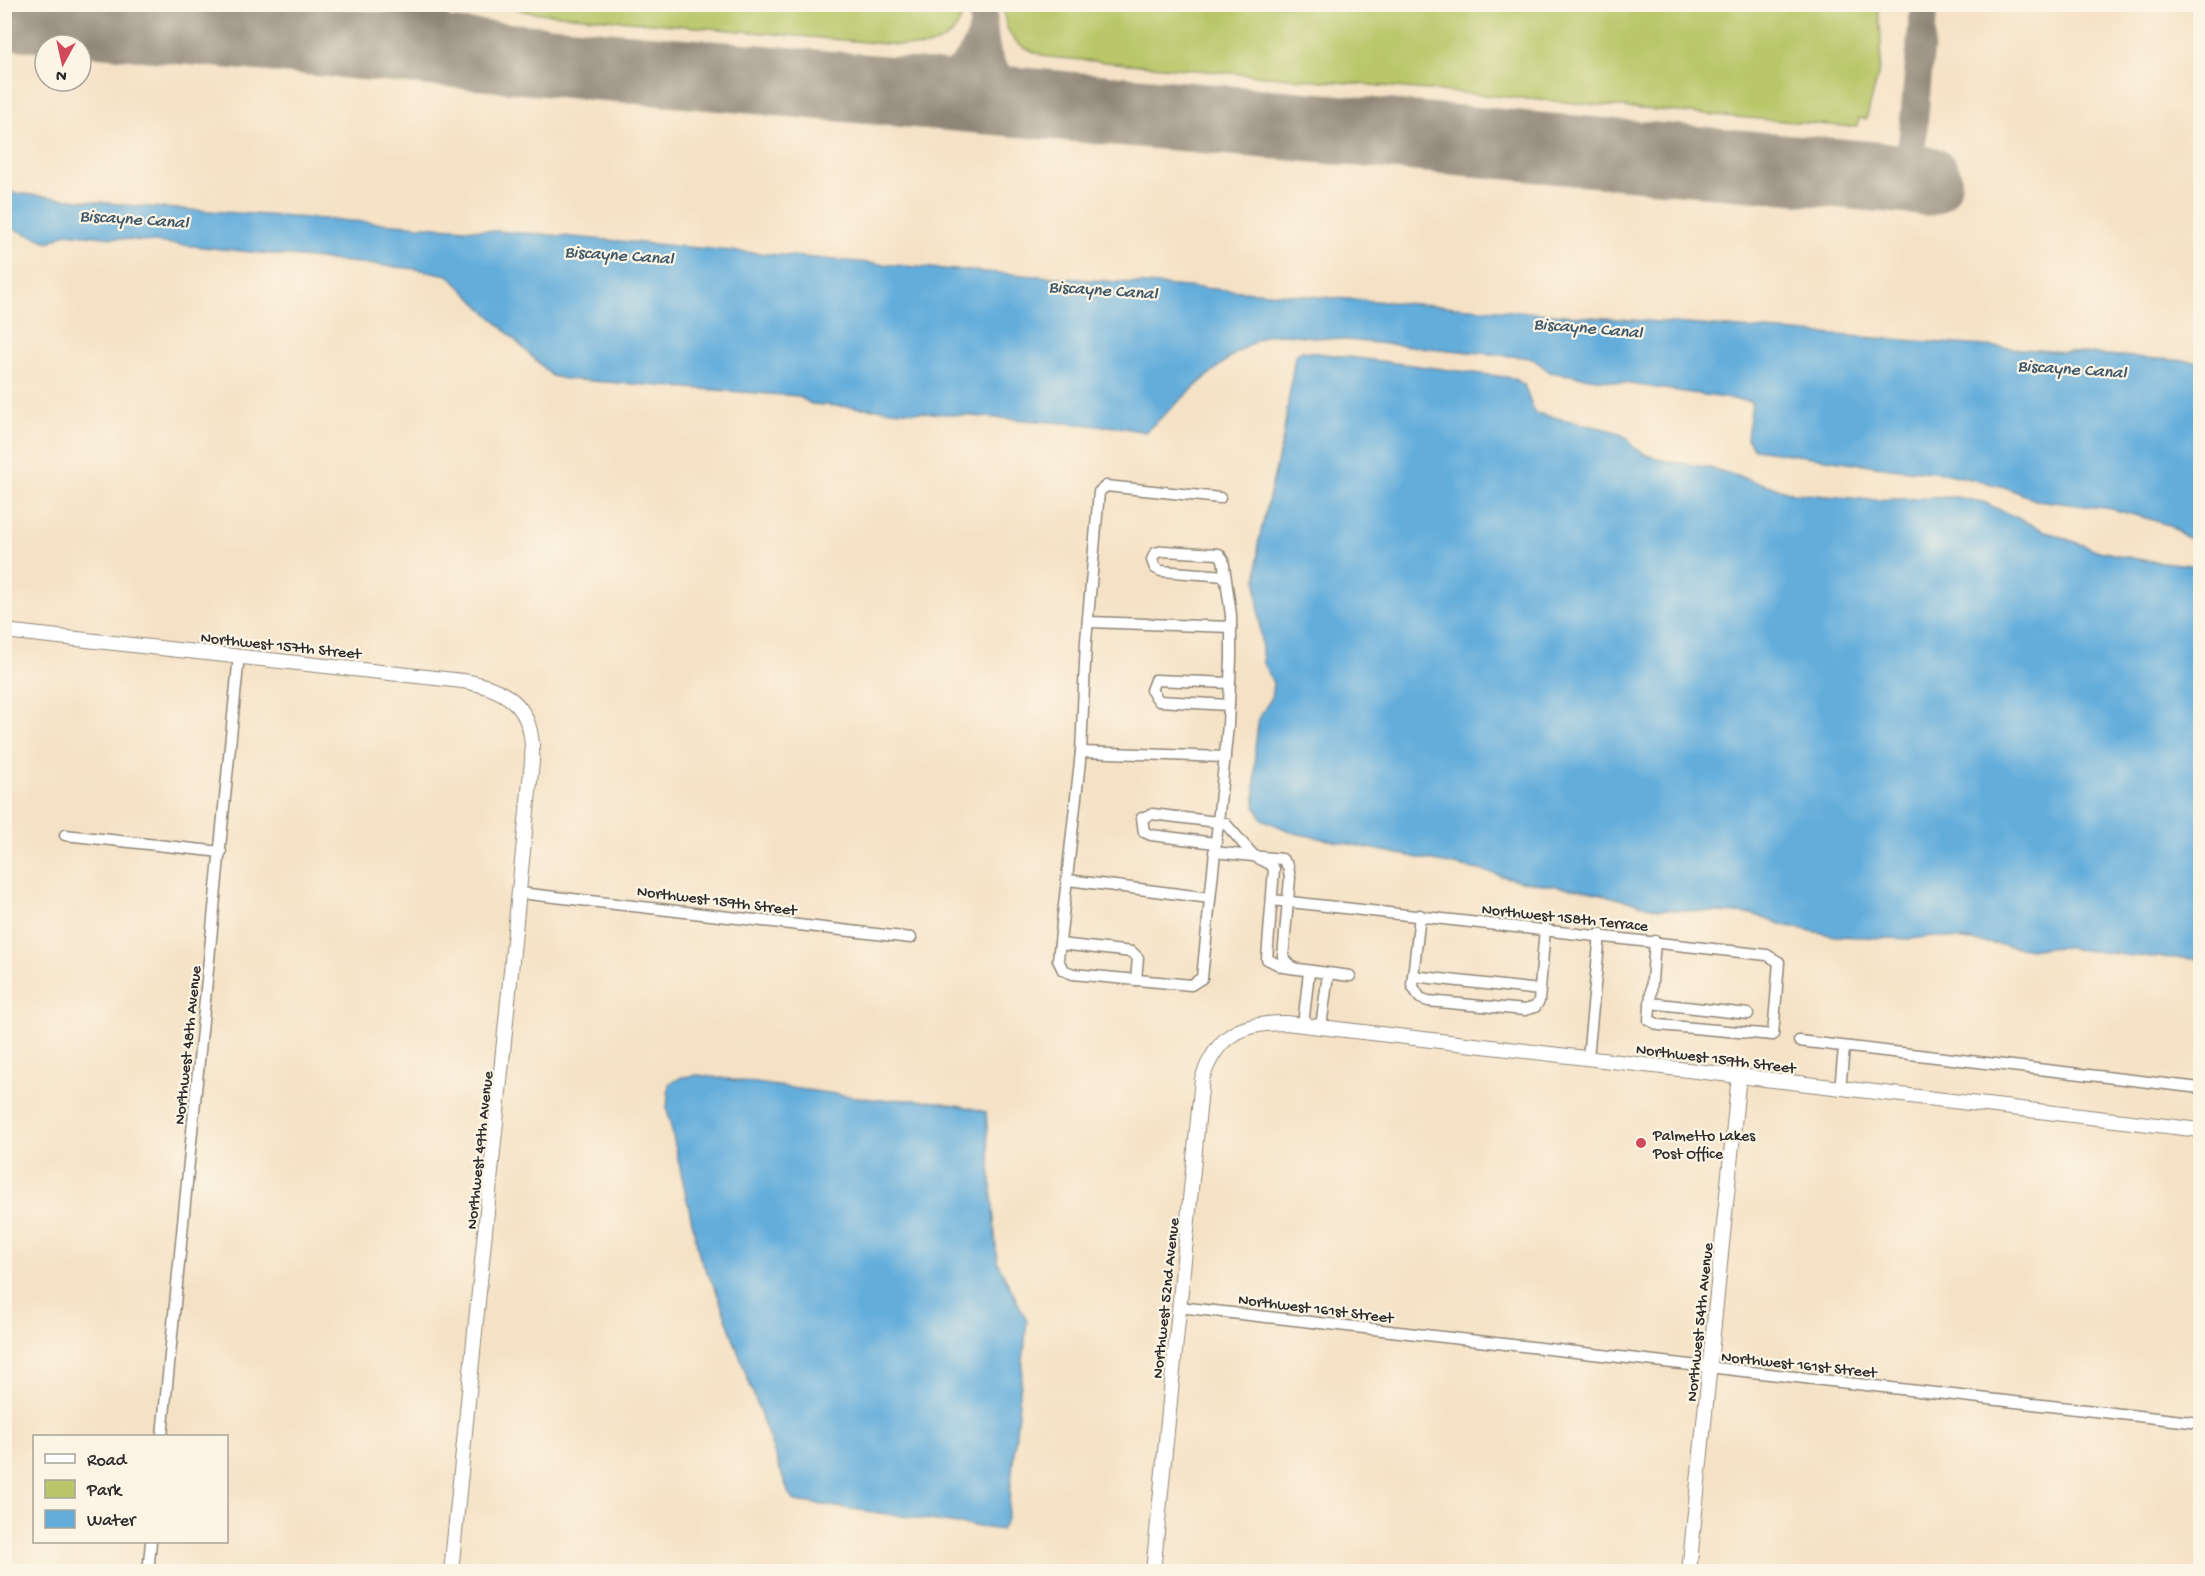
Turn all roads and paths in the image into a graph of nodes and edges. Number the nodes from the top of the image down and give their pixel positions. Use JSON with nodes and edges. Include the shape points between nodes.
{"nodes":[{"id":1,"x":1220,"y":498,"type":"dead end"},
{"id":2,"x":1225,"y":576,"type":"junction"},
{"id":3,"x":1089,"y":622,"type":"junction"},
{"id":4,"x":1231,"y":627,"type":"junction"},
{"id":5,"x":4,"y":631,"type":"edge"},
{"id":6,"x":239,"y":655,"type":"junction"},
{"id":7,"x":1230,"y":683,"type":"junction"},
{"id":8,"x":1229,"y":705,"type":"junction"},
{"id":9,"x":531,"y":732,"type":"joint"},
{"id":10,"x":1081,"y":752,"type":"junction"},
{"id":11,"x":1225,"y":757,"type":"junction"},
{"id":12,"x":1218,"y":820,"type":"junction"},
{"id":13,"x":65,"y":835,"type":"dead end"},
{"id":14,"x":1215,"y":848,"type":"junction"},
{"id":15,"x":221,"y":852,"type":"junction"},
{"id":16,"x":1254,"y":856,"type":"junction"},
{"id":17,"x":1068,"y":880,"type":"junction"},
{"id":18,"x":520,"y":893,"type":"junction"},
{"id":19,"x":1210,"y":898,"type":"junction"},
{"id":20,"x":1272,"y":900,"type":"junction"},
{"id":21,"x":1288,"y":901,"type":"junction"},
{"id":22,"x":1420,"y":915,"type":"junction"},
{"id":23,"x":1545,"y":928,"type":"junction"},
{"id":24,"x":1600,"y":934,"type":"junction"},
{"id":25,"x":911,"y":938,"type":"dead end"},
{"id":26,"x":1655,"y":941,"type":"junction"},
{"id":27,"x":1060,"y":944,"type":"junction"},
{"id":28,"x":1293,"y":968,"type":"junction"},
{"id":29,"x":1309,"y":972,"type":"junction"},
{"id":30,"x":1329,"y":974,"type":"junction"},
{"id":31,"x":1350,"y":976,"type":"dead end"},
{"id":32,"x":1413,"y":976,"type":"junction"},
{"id":33,"x":1136,"y":980,"type":"junction"},
{"id":34,"x":1540,"y":990,"type":"junction"},
{"id":35,"x":1650,"y":1004,"type":"junction"},
{"id":36,"x":1748,"y":1014,"type":"dead end"},
{"id":37,"x":1303,"y":1025,"type":"junction"},
{"id":38,"x":1321,"y":1027,"type":"junction"},
{"id":39,"x":1229,"y":1036,"type":"joint"},
{"id":40,"x":1799,"y":1041,"type":"dead end"},
{"id":41,"x":1844,"y":1048,"type":"junction"},
{"id":42,"x":1588,"y":1058,"type":"junction"},
{"id":43,"x":1739,"y":1076,"type":"junction"},
{"id":44,"x":2200,"y":1088,"type":"edge"},
{"id":45,"x":1840,"y":1089,"type":"junction"},
{"id":46,"x":2200,"y":1130,"type":"edge"},
{"id":47,"x":1179,"y":1307,"type":"junction"},
{"id":48,"x":1710,"y":1368,"type":"junction"},
{"id":49,"x":2200,"y":1423,"type":"edge"},
{"id":50,"x":162,"y":1435,"type":"edge"},
{"id":51,"x":151,"y":1543,"type":"edge"},
{"id":52,"x":148,"y":1572,"type":"edge"},
{"id":53,"x":451,"y":1572,"type":"edge"},
{"id":54,"x":1153,"y":1572,"type":"edge"},
{"id":55,"x":1689,"y":1572,"type":"edge"}],
"edges":[{"from":1,"to":3,"type":"street","via":[[1106,486],[1099,492]]},
{"from":2,"to":2,"type":"street","via":[[1219,554],[1163,551],[1155,553],[1152,560],[1161,571]]},
{"from":2,"to":4,"type":"street"},
{"from":3,"to":4,"type":"street"},
{"from":3,"to":10,"type":"street"},
{"from":4,"to":7,"type":"street"},
{"from":5,"to":6,"type":"street","name":"Northwest 157th Street"},
{"from":6,"to":9,"type":"street","name":"Northwest 157th Street","via":[[486,685],[514,700]]},
{"from":6,"to":15,"type":"street","name":"Northwest 48th Avenue"},
{"from":7,"to":8,"type":"street"},
{"from":7,"to":8,"type":"street","via":[[1155,680],[1150,690],[1159,701]]},
{"from":8,"to":11,"type":"street"},
{"from":9,"to":18,"type":"street","name":"Northwest 49th Avenue"},
{"from":10,"to":11,"type":"street"},
{"from":10,"to":17,"type":"street"},
{"from":11,"to":12,"type":"street"},
{"from":12,"to":14,"type":"street"},
{"from":12,"to":14,"type":"street","via":[[1152,814],[1142,818],[1144,832],[1151,835]]},
{"from":12,"to":16,"type":"street"},
{"from":13,"to":15,"type":"street"},
{"from":14,"to":16,"type":"street"},
{"from":14,"to":19,"type":"street"},
{"from":15,"to":50,"type":"street","name":"Northwest 48th Avenue"},
{"from":16,"to":20,"type":"street","via":[[1274,869]]},
{"from":16,"to":21,"type":"street","via":[[1282,859],[1288,866]]},
{"from":17,"to":19,"type":"street"},
{"from":17,"to":27,"type":"street"},
{"from":18,"to":25,"type":"street","name":"Northwest 159th Street"},
{"from":18,"to":53,"type":"street","name":"Northwest 49th Avenue"},
{"from":19,"to":33,"type":"street","via":[[1202,978],[1191,985]]},
{"from":20,"to":21,"type":"street","name":"Northwest 158th Terrace"},
{"from":20,"to":28,"type":"street","via":[[1266,956],[1274,965]]},
{"from":21,"to":22,"type":"street","name":"Northwest 158th Terrace"},
{"from":21,"to":28,"type":"street","via":[[1283,957]]},
{"from":22,"to":23,"type":"street","name":"Northwest 158th Terrace"},
{"from":22,"to":32,"type":"street"},
{"from":23,"to":24,"type":"street","name":"Northwest 158th Terrace"},
{"from":23,"to":34,"type":"street"},
{"from":24,"to":26,"type":"street","name":"Northwest 158th Terrace"},
{"from":24,"to":42,"type":"street"},
{"from":26,"to":35,"type":"street"},
{"from":26,"to":35,"type":"street","name":"Northwest 158th Terrace","via":[[1776,958],[1779,962],[1773,1035],[1659,1026],[1649,1020]]},
{"from":27,"to":33,"type":"street","via":[[1058,960],[1063,970]]},
{"from":27,"to":33,"type":"street","via":[[1132,951],[1138,958]]},
{"from":28,"to":29,"type":"street"},
{"from":29,"to":30,"type":"street"},
{"from":29,"to":37,"type":"street"},
{"from":30,"to":31,"type":"street"},
{"from":30,"to":38,"type":"street"},
{"from":32,"to":34,"type":"street"},
{"from":32,"to":34,"type":"street","via":[[1414,992],[1428,1000],[1531,1010],[1539,1000]]},
{"from":35,"to":36,"type":"street"},
{"from":37,"to":38,"type":"street","name":"Northwest 159th Street"},
{"from":37,"to":39,"type":"street","name":"Northwest 159th Street","via":[[1262,1023],[1243,1027]]},
{"from":38,"to":42,"type":"street","name":"Northwest 159th Street"},
{"from":39,"to":47,"type":"street","name":"Northwest 52nd Avenue","via":[[1218,1046],[1202,1079]]},
{"from":40,"to":41,"type":"street","name":"Northwest 159th Street"},
{"from":41,"to":44,"type":"street","name":"Northwest 159th Street"},
{"from":41,"to":45,"type":"street"},
{"from":42,"to":43,"type":"street","name":"Northwest 159th Street"},
{"from":43,"to":45,"type":"street","name":"Northwest 159th Street"},
{"from":43,"to":48,"type":"street","name":"Northwest 54th Avenue"},
{"from":45,"to":46,"type":"street","name":"Northwest 159th Street"},
{"from":47,"to":48,"type":"street","name":"Northwest 161st Street"},
{"from":47,"to":54,"type":"street","name":"Northwest 52nd Avenue"},
{"from":48,"to":49,"type":"street","name":"Northwest 161st Street"},
{"from":48,"to":55,"type":"street","name":"Northwest 54th Avenue"},
{"from":51,"to":52,"type":"street"}]}
